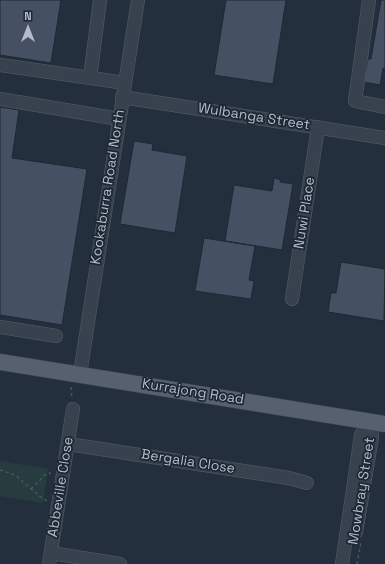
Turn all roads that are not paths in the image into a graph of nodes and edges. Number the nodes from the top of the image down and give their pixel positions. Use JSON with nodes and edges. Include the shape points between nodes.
{"nodes":[{"id":1,"x":100,"y":0,"type":"edge"},
{"id":2,"x":138,"y":0,"type":"edge"},
{"id":3,"x":370,"y":0,"type":"edge"},
{"id":4,"x":0,"y":65,"type":"edge"},
{"id":5,"x":90,"y":78,"type":"junction"},
{"id":6,"x":125,"y":83,"type":"junction"},
{"id":7,"x":122,"y":97,"type":"junction"},
{"id":8,"x":0,"y":99,"type":"edge"},
{"id":9,"x":385,"y":108,"type":"edge"},
{"id":10,"x":119,"y":119,"type":"junction"},
{"id":11,"x":318,"y":127,"type":"junction"},
{"id":12,"x":385,"y":138,"type":"edge"},
{"id":13,"x":292,"y":299,"type":"dead end"},
{"id":14,"x":0,"y":327,"type":"edge"},
{"id":15,"x":56,"y":336,"type":"dead end"},
{"id":16,"x":0,"y":362,"type":"edge"},
{"id":17,"x":75,"y":379,"type":"junction"},
{"id":18,"x":73,"y":409,"type":"road end"},
{"id":19,"x":377,"y":422,"type":"edge"},
{"id":20,"x":68,"y":444,"type":"junction"},
{"id":21,"x":307,"y":483,"type":"dead end"},
{"id":22,"x":50,"y":559,"type":"edge"},
{"id":23,"x":120,"y":564,"type":"edge"},
{"id":24,"x":342,"y":564,"type":"edge"},
{"id":25,"x":350,"y":564,"type":"edge"}],
"edges":[{"from":1,"to":5,"type":"street"},
{"from":2,"to":6,"type":"street","name":"Kookaburra Road North"},
{"from":3,"to":9,"type":"street","via":[[354,101]]},
{"from":4,"to":5,"type":"street"},
{"from":5,"to":6,"type":"street"},
{"from":6,"to":7,"type":"street","name":"Kookaburra Road North"},
{"from":7,"to":10,"type":"street","name":"Kookaburra Road North"},
{"from":7,"to":11,"type":"street","name":"Wulbanga Street"},
{"from":8,"to":10,"type":"street"},
{"from":10,"to":17,"type":"street","name":"Kookaburra Road North"},
{"from":11,"to":12,"type":"street","name":"Wulbanga Street"},
{"from":11,"to":13,"type":"street","name":"Nuwi Place"},
{"from":14,"to":15,"type":"street"},
{"from":16,"to":17,"type":"main road","name":"Kurrajong Road"},
{"from":17,"to":19,"type":"main road","name":"Kurrajong Road"},
{"from":18,"to":20,"type":"street","name":"Abbeville Close"},
{"from":19,"to":24,"type":"street","name":"Mowbray Street","via":[[361,435]]},
{"from":19,"to":25,"type":"street","name":"Mowbray Street","via":[[372,437]]},
{"from":20,"to":21,"type":"street","name":"Bergalia Close","via":[[289,478]]},
{"from":20,"to":22,"type":"street","name":"Abbeville Close"},
{"from":22,"to":23,"type":"street"}]}
